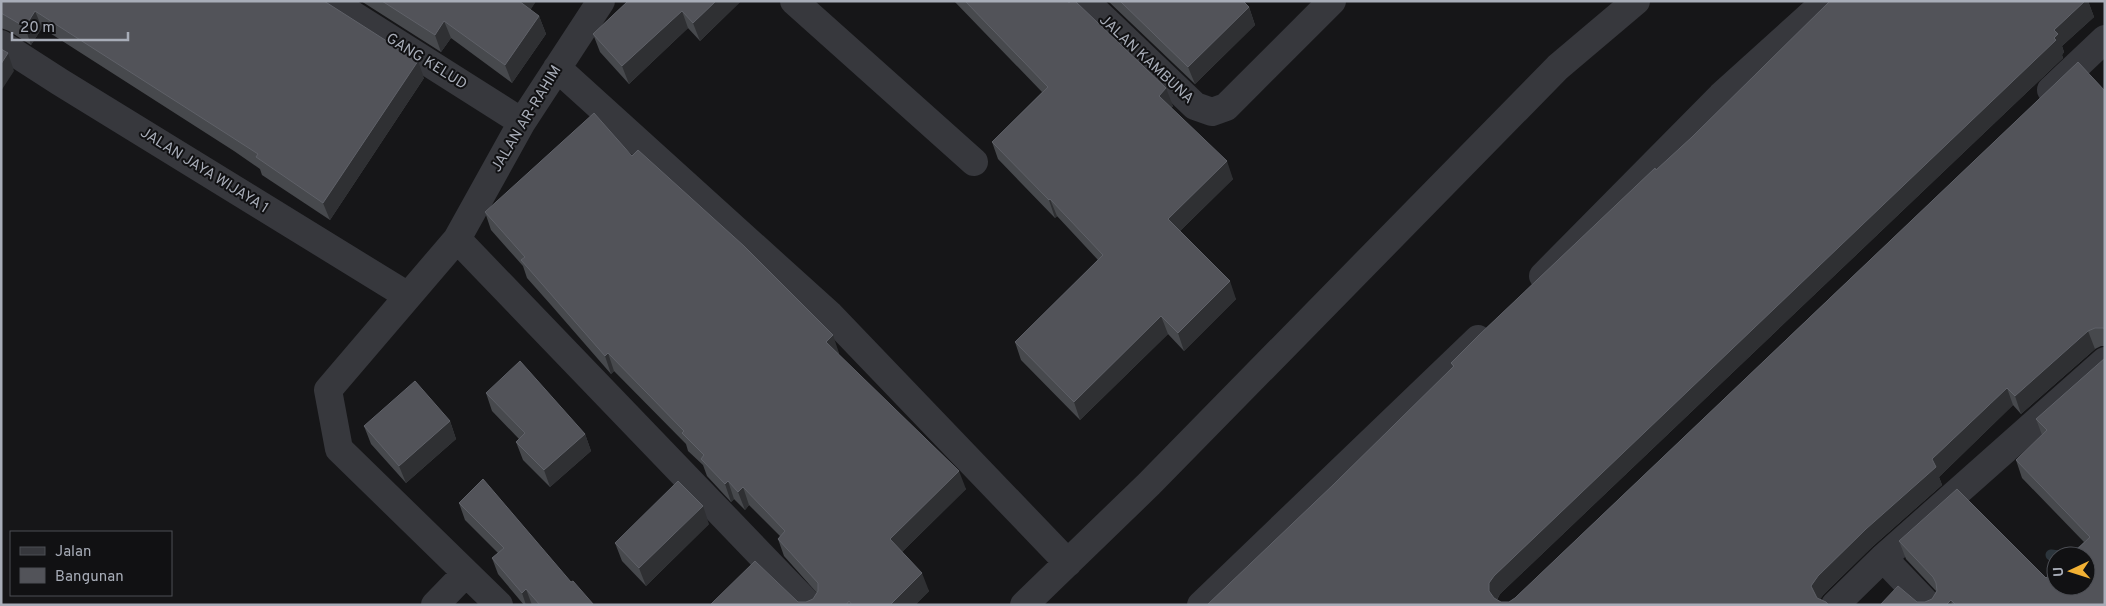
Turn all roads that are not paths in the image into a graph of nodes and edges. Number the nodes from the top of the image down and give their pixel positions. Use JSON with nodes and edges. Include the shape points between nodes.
{"nodes":[{"id":1,"x":331,"y":1,"type":"edge"},
{"id":2,"x":601,"y":1,"type":"edge"},
{"id":3,"x":794,"y":1,"type":"edge"},
{"id":4,"x":1085,"y":1,"type":"edge"},
{"id":5,"x":1332,"y":1,"type":"edge"},
{"id":6,"x":1636,"y":1,"type":"edge"},
{"id":7,"x":1826,"y":1,"type":"edge"},
{"id":8,"x":2105,"y":39,"type":"edge"},
{"id":9,"x":1,"y":44,"type":"edge"},
{"id":10,"x":557,"y":68,"type":"junction"},
{"id":11,"x":2033,"y":107,"type":"edge"},
{"id":12,"x":522,"y":122,"type":"junction"},
{"id":13,"x":974,"y":162,"type":"dead end"},
{"id":14,"x":457,"y":240,"type":"junction"},
{"id":15,"x":408,"y":296,"type":"junction"},
{"id":16,"x":1522,"y":297,"type":"edge"},
{"id":17,"x":1493,"y":324,"type":"edge"},
{"id":18,"x":2105,"y":361,"type":"edge"},
{"id":19,"x":1883,"y":558,"type":"junction"},
{"id":20,"x":1068,"y":563,"type":"junction"},
{"id":21,"x":466,"y":573,"type":"junction"},
{"id":22,"x":435,"y":605,"type":"edge"},
{"id":23,"x":499,"y":605,"type":"edge"},
{"id":24,"x":809,"y":605,"type":"edge"},
{"id":25,"x":1024,"y":605,"type":"edge"},
{"id":26,"x":1201,"y":605,"type":"edge"},
{"id":27,"x":1835,"y":605,"type":"edge"},
{"id":28,"x":1928,"y":605,"type":"edge"}],
"edges":[{"from":1,"to":12,"type":"street","name":"GANG KELUD"},
{"from":2,"to":10,"type":"street","name":"JALAN AR-RAHIM"},
{"from":3,"to":13,"type":"street"},
{"from":4,"to":5,"type":"street","name":"JALAN KAMBUNA","via":[[1195,106],[1212,112],[1226,107]]},
{"from":6,"to":20,"type":"street","via":[[1558,67]]},
{"from":7,"to":16,"type":"street","via":[[1721,96]]},
{"from":8,"to":11,"type":"street"},
{"from":9,"to":15,"type":"street","name":"JALAN JAYA WIJAYA 1"},
{"from":10,"to":12,"type":"street","name":"JALAN AR-RAHIM"},
{"from":10,"to":20,"type":"street","via":[[830,315]]},
{"from":12,"to":14,"type":"street","name":"JALAN AR-RAHIM"},
{"from":14,"to":15,"type":"street","name":"JALAN AR-RAHIM"},
{"from":14,"to":24,"type":"street"},
{"from":15,"to":21,"type":"street","name":"JALAN AR-RAHIM","via":[[328,390],[340,449]]},
{"from":17,"to":26,"type":"street"},
{"from":18,"to":19,"type":"street"},
{"from":19,"to":27,"type":"street"},
{"from":19,"to":28,"type":"street"},
{"from":20,"to":25,"type":"street"},
{"from":21,"to":22,"type":"street"},
{"from":21,"to":23,"type":"street"}]}
